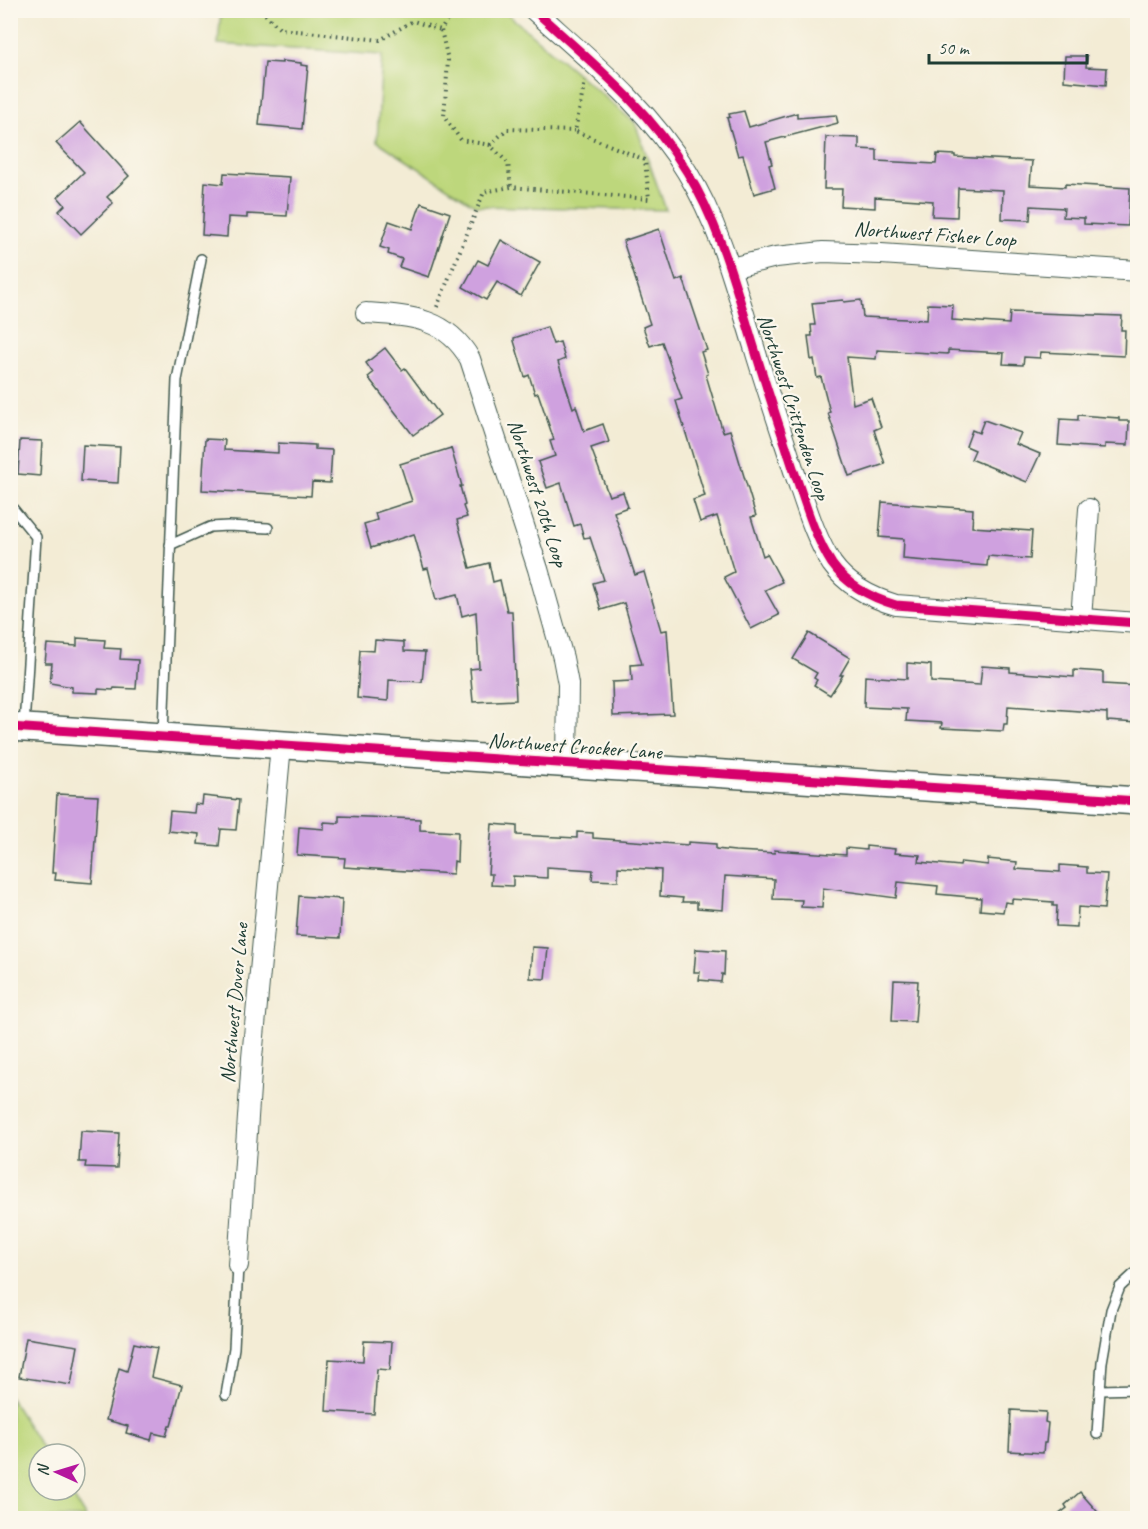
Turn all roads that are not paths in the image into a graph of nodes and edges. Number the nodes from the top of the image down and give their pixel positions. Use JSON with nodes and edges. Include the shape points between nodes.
{"nodes":[{"id":1,"x":534,"y":10,"type":"edge"},
{"id":2,"x":201,"y":259,"type":"dead end"},
{"id":3,"x":731,"y":268,"type":"junction"},
{"id":4,"x":1137,"y":271,"type":"edge"},
{"id":5,"x":366,"y":313,"type":"dead end"},
{"id":6,"x":10,"y":505,"type":"edge"},
{"id":7,"x":1089,"y":509,"type":"dead end"},
{"id":8,"x":268,"y":528,"type":"dead end"},
{"id":9,"x":170,"y":545,"type":"junction"},
{"id":10,"x":1082,"y":619,"type":"junction"},
{"id":11,"x":1137,"y":623,"type":"edge"},
{"id":12,"x":17,"y":728,"type":"edge"},
{"id":13,"x":163,"y":737,"type":"junction"},
{"id":14,"x":281,"y":745,"type":"junction"},
{"id":15,"x":567,"y":763,"type":"junction"},
{"id":16,"x":1137,"y":801,"type":"edge"},
{"id":17,"x":238,"y":1265,"type":"joint"},
{"id":18,"x":1137,"y":1274,"type":"edge"},
{"id":19,"x":1101,"y":1389,"type":"junction"},
{"id":20,"x":1137,"y":1389,"type":"edge"},
{"id":21,"x":226,"y":1395,"type":"dead end"},
{"id":22,"x":1097,"y":1434,"type":"dead end"}],
"edges":[{"from":1,"to":3,"type":"street","name":"Northwest Crittenden Loop","via":[[653,124],[683,164],[713,221]]},
{"from":2,"to":9,"type":"lane","via":[[177,380]]},
{"from":3,"to":4,"type":"street","name":"Northwest Fisher Loop","via":[[823,252]]},
{"from":3,"to":10,"type":"street","name":"Northwest Crittenden Loop","via":[[814,528],[842,575],[870,596],[896,605]]},
{"from":5,"to":15,"type":"street","name":"Northwest 20th Loop","via":[[407,315],[431,323],[453,335],[470,359],[563,658],[568,684]]},
{"from":6,"to":12,"type":"lane","via":[[36,537]]},
{"from":7,"to":10,"type":"street"},
{"from":8,"to":9,"type":"lane","via":[[210,528]]},
{"from":9,"to":13,"type":"lane"},
{"from":10,"to":11,"type":"street","name":"Northwest Crittenden Loop"},
{"from":12,"to":13,"type":"street","name":"Northwest Crocker Lane"},
{"from":13,"to":14,"type":"street","name":"Northwest Crocker Lane"},
{"from":14,"to":15,"type":"street","name":"Northwest Crocker Lane"},
{"from":14,"to":17,"type":"street","name":"Northwest Dover Lane","via":[[252,1058]]},
{"from":15,"to":16,"type":"street","name":"Northwest Crocker Lane"},
{"from":17,"to":21,"type":"lane","via":[[234,1348]]},
{"from":18,"to":19,"type":"lane","via":[[1120,1287],[1111,1310]]},
{"from":19,"to":20,"type":"lane"},
{"from":19,"to":22,"type":"lane"}]}
